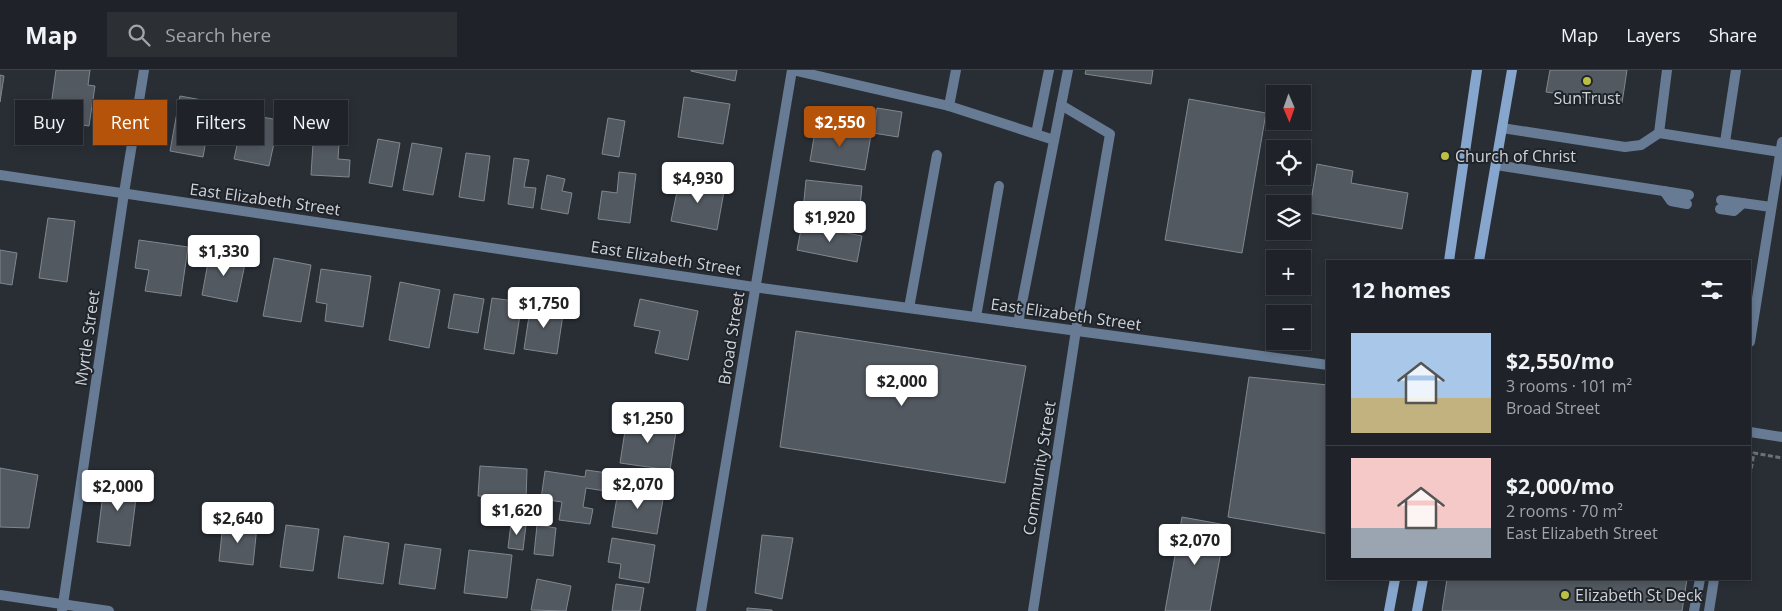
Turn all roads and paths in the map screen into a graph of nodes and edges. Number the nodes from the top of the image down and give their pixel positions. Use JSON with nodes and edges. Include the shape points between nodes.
{"nodes":[{"id":1,"x":144,"y":70,"type":"edge"},
{"id":2,"x":792,"y":70,"type":"edge"},
{"id":3,"x":956,"y":70,"type":"edge"},
{"id":4,"x":1049,"y":70,"type":"edge"},
{"id":5,"x":1068,"y":70,"type":"edge"},
{"id":6,"x":1477,"y":70,"type":"edge"},
{"id":7,"x":1512,"y":70,"type":"edge"},
{"id":8,"x":1667,"y":70,"type":"edge"},
{"id":9,"x":1736,"y":70,"type":"edge"},
{"id":10,"x":1061,"y":105,"type":"junction"},
{"id":11,"x":949,"y":106,"type":"junction"},
{"id":12,"x":1502,"y":128,"type":"junction"},
{"id":13,"x":1659,"y":133,"type":"junction"},
{"id":14,"x":1036,"y":134,"type":"junction"},
{"id":15,"x":1054,"y":140,"type":"junction"},
{"id":16,"x":1725,"y":142,"type":"junction"},
{"id":17,"x":1781,"y":147,"type":"edge"},
{"id":18,"x":937,"y":155,"type":"dead end"},
{"id":19,"x":1496,"y":165,"type":"junction"},
{"id":20,"x":0,"y":175,"type":"edge"},
{"id":21,"x":999,"y":186,"type":"dead end"},
{"id":22,"x":124,"y":193,"type":"junction"},
{"id":23,"x":1688,"y":199,"type":"dead end"},
{"id":24,"x":1721,"y":204,"type":"dead end"},
{"id":25,"x":1771,"y":207,"type":"junction"},
{"id":26,"x":1448,"y":260,"type":"edge"},
{"id":27,"x":1479,"y":260,"type":"edge"},
{"id":28,"x":754,"y":287,"type":"junction"},
{"id":29,"x":909,"y":308,"type":"junction"},
{"id":30,"x":976,"y":317,"type":"junction"},
{"id":31,"x":1018,"y":322,"type":"junction"},
{"id":32,"x":1076,"y":330,"type":"junction"},
{"id":33,"x":1751,"y":336,"type":"edge"},
{"id":34,"x":1326,"y":365,"type":"edge"},
{"id":35,"x":1751,"y":432,"type":"edge"},
{"id":36,"x":1782,"y":437,"type":"edge"},
{"id":37,"x":1782,"y":458,"type":"edge"},
{"id":38,"x":1751,"y":470,"type":"edge"},
{"id":39,"x":1395,"y":580,"type":"edge"},
{"id":40,"x":1423,"y":580,"type":"edge"},
{"id":41,"x":1700,"y":580,"type":"edge"},
{"id":42,"x":1714,"y":580,"type":"edge"},
{"id":43,"x":0,"y":594,"type":"edge"},
{"id":44,"x":62,"y":608,"type":"edge"},
{"id":45,"x":109,"y":611,"type":"edge"},
{"id":46,"x":701,"y":611,"type":"edge"},
{"id":47,"x":1033,"y":611,"type":"edge"},
{"id":48,"x":1389,"y":611,"type":"edge"},
{"id":49,"x":1417,"y":611,"type":"edge"},
{"id":50,"x":1694,"y":611,"type":"edge"},
{"id":51,"x":1709,"y":611,"type":"edge"}],
"edges":[{"from":1,"to":22,"type":"street","name":"Myrtle Street"},
{"from":2,"to":11,"type":"street"},
{"from":2,"to":28,"type":"street","name":"Broad Street"},
{"from":3,"to":11,"type":"street"},
{"from":4,"to":14,"type":"street"},
{"from":5,"to":10,"type":"street"},
{"from":6,"to":26,"type":"main road"},
{"from":7,"to":12,"type":"main road"},
{"from":8,"to":13,"type":"street"},
{"from":9,"to":16,"type":"street"},
{"from":10,"to":15,"type":"street"},
{"from":10,"to":32,"type":"street","name":"Community Street","via":[[1110,134]]},
{"from":11,"to":14,"type":"street"},
{"from":12,"to":13,"type":"street","via":[[1625,147],[1641,145]]},
{"from":12,"to":19,"type":"main road"},
{"from":13,"to":16,"type":"street"},
{"from":14,"to":15,"type":"street"},
{"from":15,"to":31,"type":"street"},
{"from":16,"to":17,"type":"street"},
{"from":17,"to":25,"type":"street"},
{"from":18,"to":29,"type":"street"},
{"from":19,"to":23,"type":"street","via":[[1664,191]]},
{"from":19,"to":27,"type":"main road"},
{"from":20,"to":22,"type":"street","name":"East Elizabeth Street"},
{"from":21,"to":30,"type":"street"},
{"from":22,"to":28,"type":"street","name":"East Elizabeth Street"},
{"from":22,"to":44,"type":"street","name":"Myrtle Street"},
{"from":24,"to":25,"type":"street","via":[[1734,210],[1743,203]]},
{"from":25,"to":33,"type":"street"},
{"from":28,"to":29,"type":"street","name":"East Elizabeth Street"},
{"from":28,"to":46,"type":"street","name":"Broad Street"},
{"from":29,"to":30,"type":"street","name":"East Elizabeth Street"},
{"from":30,"to":31,"type":"street","name":"East Elizabeth Street"},
{"from":31,"to":32,"type":"street","name":"East Elizabeth Street"},
{"from":32,"to":34,"type":"street","name":"East Elizabeth Street"},
{"from":32,"to":47,"type":"street","name":"Community Street"},
{"from":35,"to":36,"type":"street"},
{"from":37,"to":38,"type":"path","via":[[1754,453]]},
{"from":39,"to":48,"type":"main road"},
{"from":40,"to":49,"type":"main road"},
{"from":41,"to":50,"type":"street"},
{"from":42,"to":51,"type":"street"},
{"from":43,"to":44,"type":"street"},
{"from":44,"to":45,"type":"street"}]}
